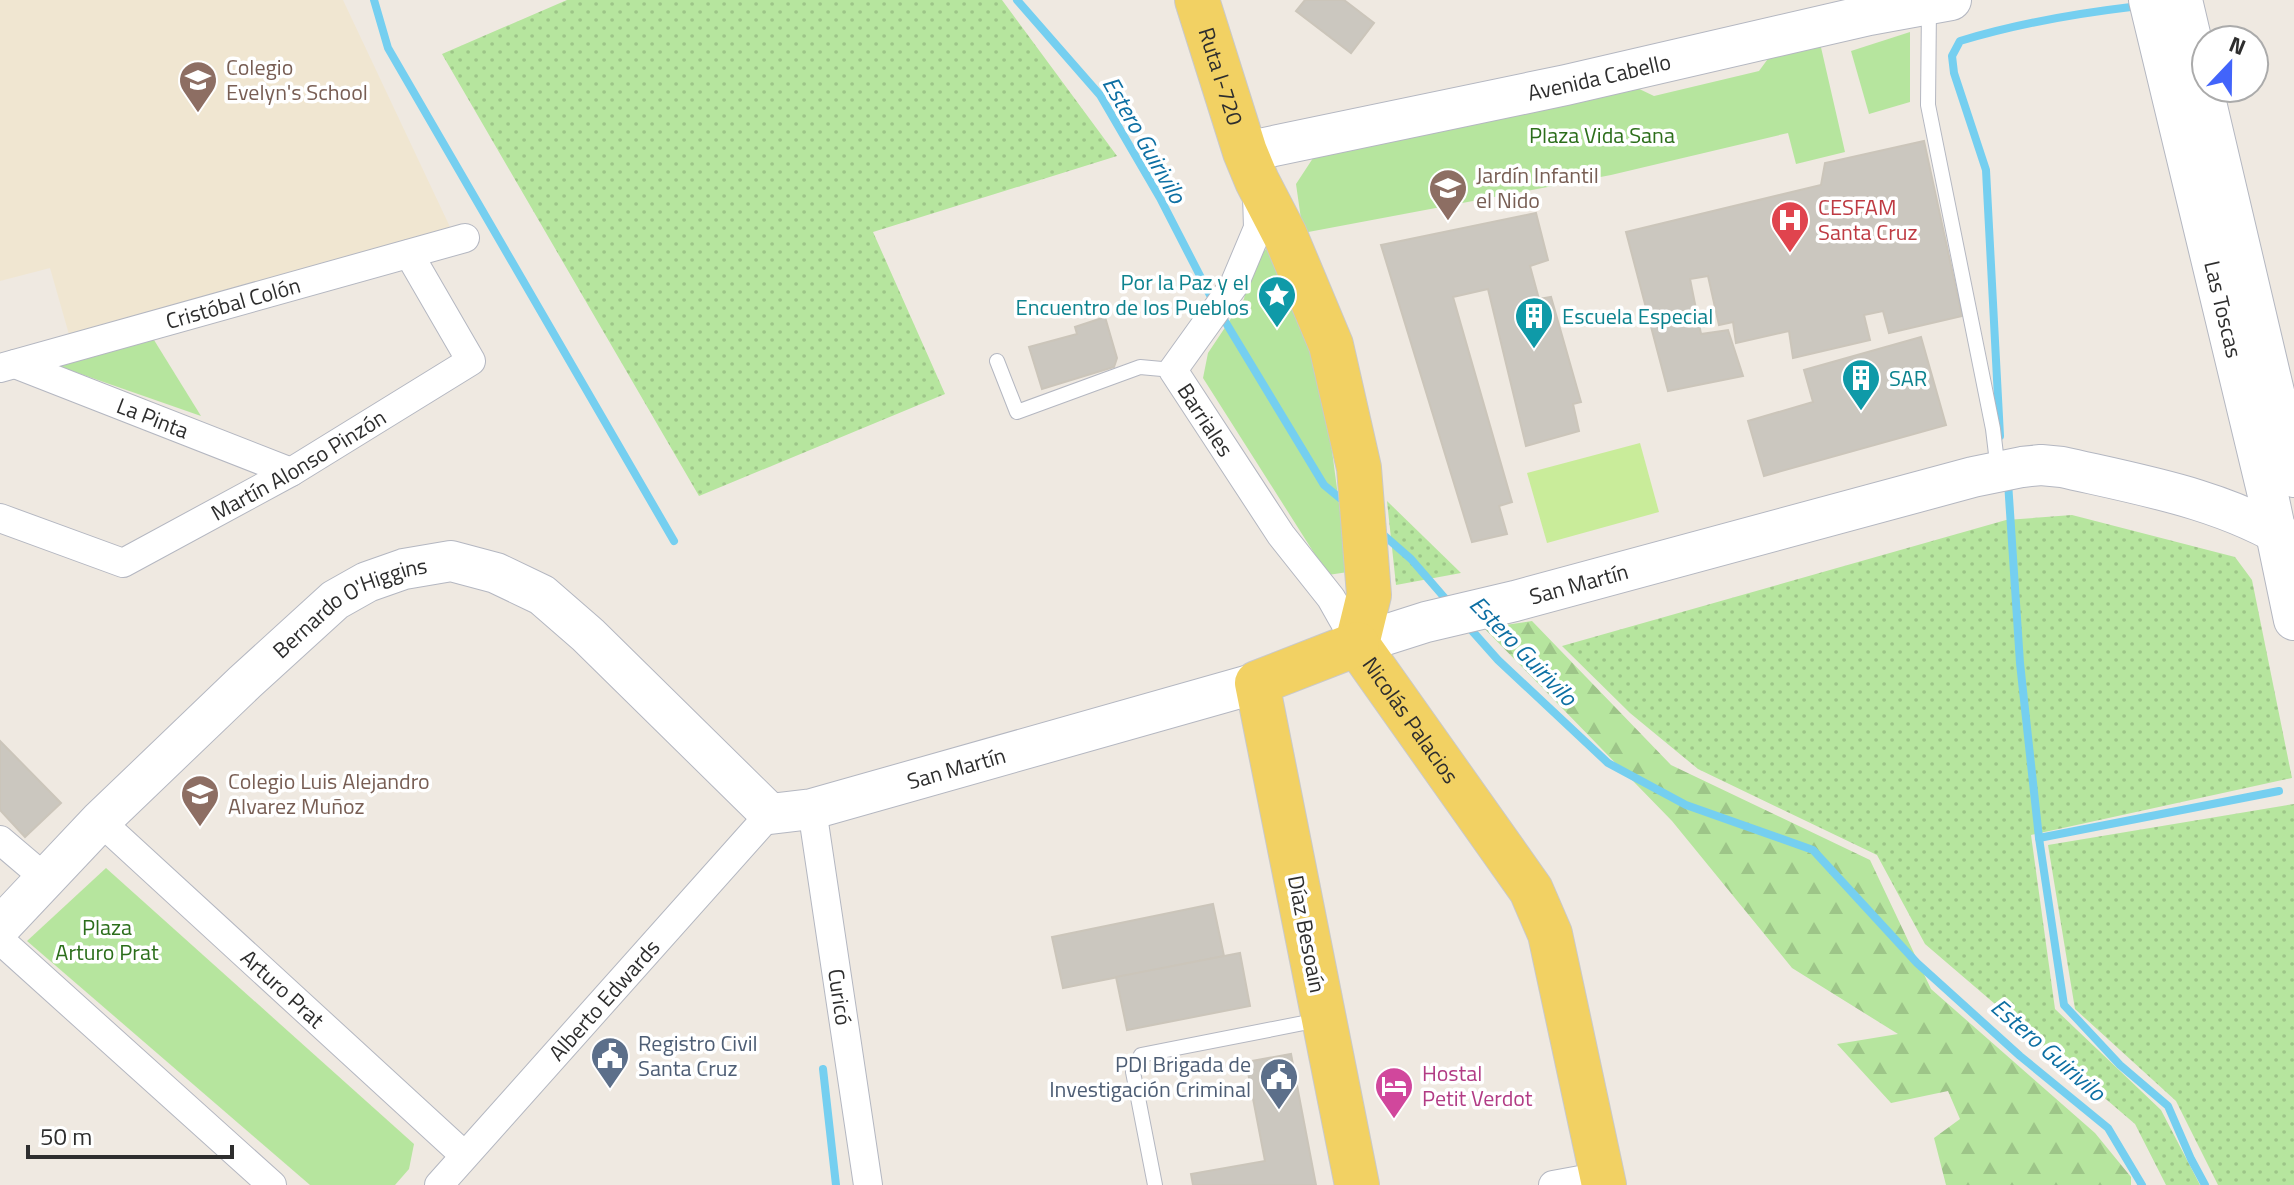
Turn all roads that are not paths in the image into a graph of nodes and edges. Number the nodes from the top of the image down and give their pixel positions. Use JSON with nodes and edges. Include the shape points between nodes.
{"nodes":[{"id":1,"x":1197,"y":0,"type":"edge"},
{"id":2,"x":2149,"y":0,"type":"edge"},
{"id":3,"x":2182,"y":0,"type":"edge"},
{"id":4,"x":1940,"y":2,"type":"edge"},
{"id":5,"x":1870,"y":7,"type":"edge"},
{"id":6,"x":1251,"y":166,"type":"junction"},
{"id":7,"x":465,"y":238,"type":"dead end"},
{"id":8,"x":409,"y":254,"type":"junction"},
{"id":9,"x":997,"y":361,"type":"dead end"},
{"id":10,"x":7,"y":366,"type":"edge"},
{"id":11,"x":1173,"y":370,"type":"junction"},
{"id":12,"x":291,"y":472,"type":"junction"},
{"id":13,"x":1998,"y":472,"type":"junction"},
{"id":14,"x":2294,"y":477,"type":"edge"},
{"id":15,"x":0,"y":518,"type":"edge"},
{"id":16,"x":2285,"y":537,"type":"edge"},
{"id":17,"x":2294,"y":620,"type":"edge"},
{"id":18,"x":1357,"y":644,"type":"junction"},
{"id":19,"x":1257,"y":683,"type":"junction"},
{"id":20,"x":812,"y":809,"type":"junction"},
{"id":21,"x":770,"y":814,"type":"junction"},
{"id":22,"x":100,"y":821,"type":"junction"},
{"id":23,"x":0,"y":840,"type":"edge"},
{"id":24,"x":46,"y":879,"type":"junction"},
{"id":25,"x":0,"y":927,"type":"edge"},
{"id":26,"x":0,"y":940,"type":"edge"},
{"id":27,"x":1324,"y":1020,"type":"junction"},
{"id":28,"x":464,"y":1155,"type":"junction"},
{"id":29,"x":1603,"y":1180,"type":"edge"},
{"id":30,"x":272,"y":1185,"type":"edge"},
{"id":31,"x":439,"y":1185,"type":"edge"},
{"id":32,"x":868,"y":1185,"type":"edge"},
{"id":33,"x":1155,"y":1185,"type":"edge"},
{"id":34,"x":1357,"y":1185,"type":"edge"},
{"id":35,"x":1553,"y":1185,"type":"edge"}],
"edges":[{"from":1,"to":6,"type":"main road","name":"Ruta I-720"},
{"from":2,"to":16,"type":"street","name":"Las Toscas"},
{"from":3,"to":14,"type":"street","name":"Las Toscas"},
{"from":4,"to":5,"type":"street","name":"Avenida Cabello"},
{"from":4,"to":13,"type":"lane","via":[[1930,19],[1928,105]]},
{"from":5,"to":6,"type":"street","name":"Avenida Cabello"},
{"from":6,"to":11,"type":"street","name":"Barriales","via":[[1258,228],[1234,285]]},
{"from":6,"to":18,"type":"main road","name":"Nicolás Palacios","via":[[1331,345],[1359,468],[1369,595]]},
{"from":7,"to":8,"type":"street","name":"Cristóbal Colón"},
{"from":8,"to":10,"type":"street","name":"Cristóbal Colón"},
{"from":8,"to":12,"type":"street","name":"Martín Alonso Pinzón","via":[[471,361]]},
{"from":9,"to":11,"type":"lane","via":[[1017,412],[1140,367]]},
{"from":10,"to":12,"type":"street","name":"La Pinta"},
{"from":11,"to":18,"type":"street","name":"Barriales","via":[[1281,535],[1331,598]]},
{"from":12,"to":15,"type":"street","name":"Martín Alonso Pinzón","via":[[123,563]]},
{"from":13,"to":16,"type":"street","name":"San Martín","via":[[2041,465],[2072,469],[2201,500]]},
{"from":13,"to":18,"type":"street","name":"San Martín"},
{"from":16,"to":17,"type":"street","name":"Las Toscas"},
{"from":18,"to":19,"type":"main road","name":"San Martín"},
{"from":18,"to":29,"type":"main road","name":"Nicolás Palacios","via":[[1531,890],[1550,934]]},
{"from":19,"to":20,"type":"street","name":"San Martín"},
{"from":19,"to":27,"type":"main road","name":"Díaz Besoaín"},
{"from":20,"to":21,"type":"street","name":"San Martín"},
{"from":20,"to":32,"type":"street","name":"Curicó"},
{"from":21,"to":22,"type":"street","name":"Bernardo O'Higgins","via":[[542,595],[496,573],[451,561],[404,569],[335,600]]},
{"from":21,"to":28,"type":"street","name":"Alberto Edwards"},
{"from":22,"to":24,"type":"street","name":"Bernardo O'Higgins"},
{"from":22,"to":28,"type":"street","name":"Arturo Prat"},
{"from":23,"to":24,"type":"street"},
{"from":24,"to":25,"type":"street","name":"Bernardo O'Higgins"},
{"from":26,"to":30,"type":"street"},
{"from":27,"to":33,"type":"lane","via":[[1141,1055],[1133,1072]]},
{"from":27,"to":34,"type":"main road","name":"Díaz Besoaín"},
{"from":28,"to":31,"type":"street","name":"Alberto Edwards"},
{"from":29,"to":35,"type":"street"}]}
